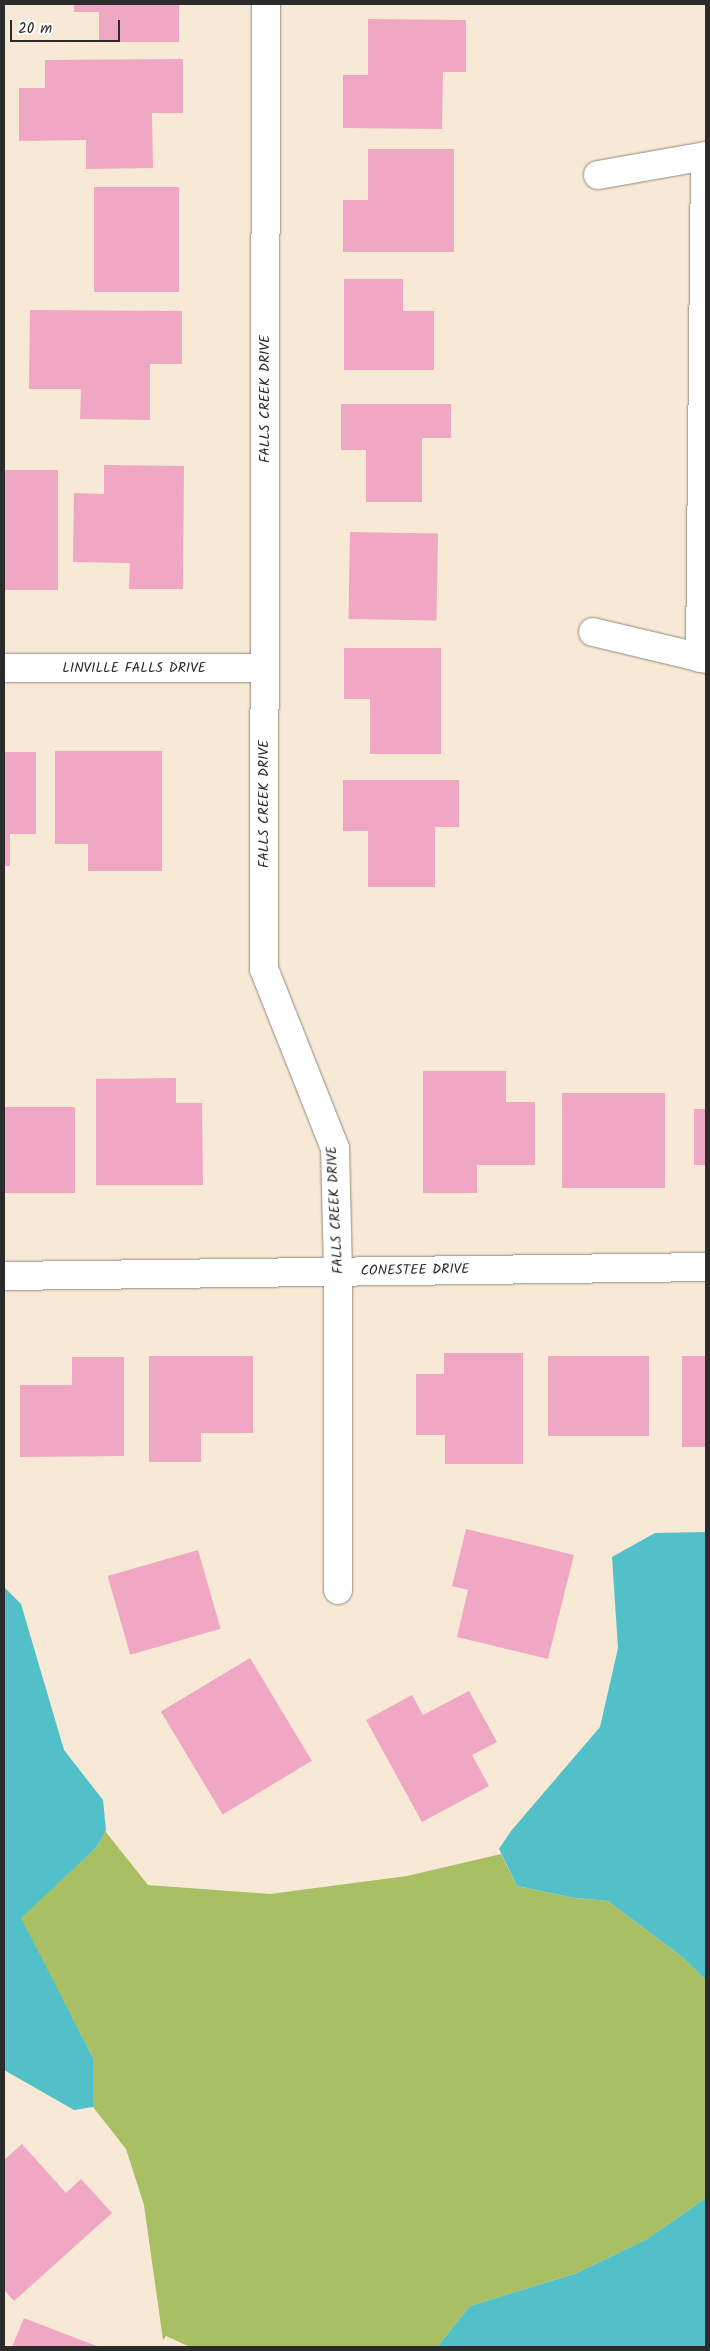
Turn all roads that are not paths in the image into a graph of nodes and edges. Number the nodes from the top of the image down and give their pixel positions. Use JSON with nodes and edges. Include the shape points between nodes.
{"nodes":[{"id":1,"x":266,"y":4,"type":"edge"},
{"id":2,"x":705,"y":156,"type":"edge"},
{"id":3,"x":598,"y":175,"type":"dead end"},
{"id":4,"x":593,"y":632,"type":"dead end"},
{"id":5,"x":703,"y":658,"type":"edge"},
{"id":6,"x":4,"y":668,"type":"edge"},
{"id":7,"x":264,"y":668,"type":"junction"},
{"id":8,"x":706,"y":1267,"type":"edge"},
{"id":9,"x":338,"y":1270,"type":"junction"},
{"id":10,"x":4,"y":1276,"type":"edge"},
{"id":11,"x":338,"y":1590,"type":"dead end"}],
"edges":[{"from":1,"to":7,"type":"street","name":"FALLS CREEK DRIVE"},
{"from":2,"to":3,"type":"street"},
{"from":2,"to":5,"type":"street"},
{"from":4,"to":5,"type":"street"},
{"from":6,"to":7,"type":"street","name":"LINVILLE FALLS DRIVE"},
{"from":7,"to":9,"type":"street","name":"FALLS CREEK DRIVE","via":[[264,969],[335,1148]]},
{"from":8,"to":9,"type":"street","name":"CONESTEE DRIVE"},
{"from":9,"to":10,"type":"street","name":"CONESTEE DRIVE"},
{"from":9,"to":11,"type":"street","name":"FALLS CREEK DRIVE"}]}
